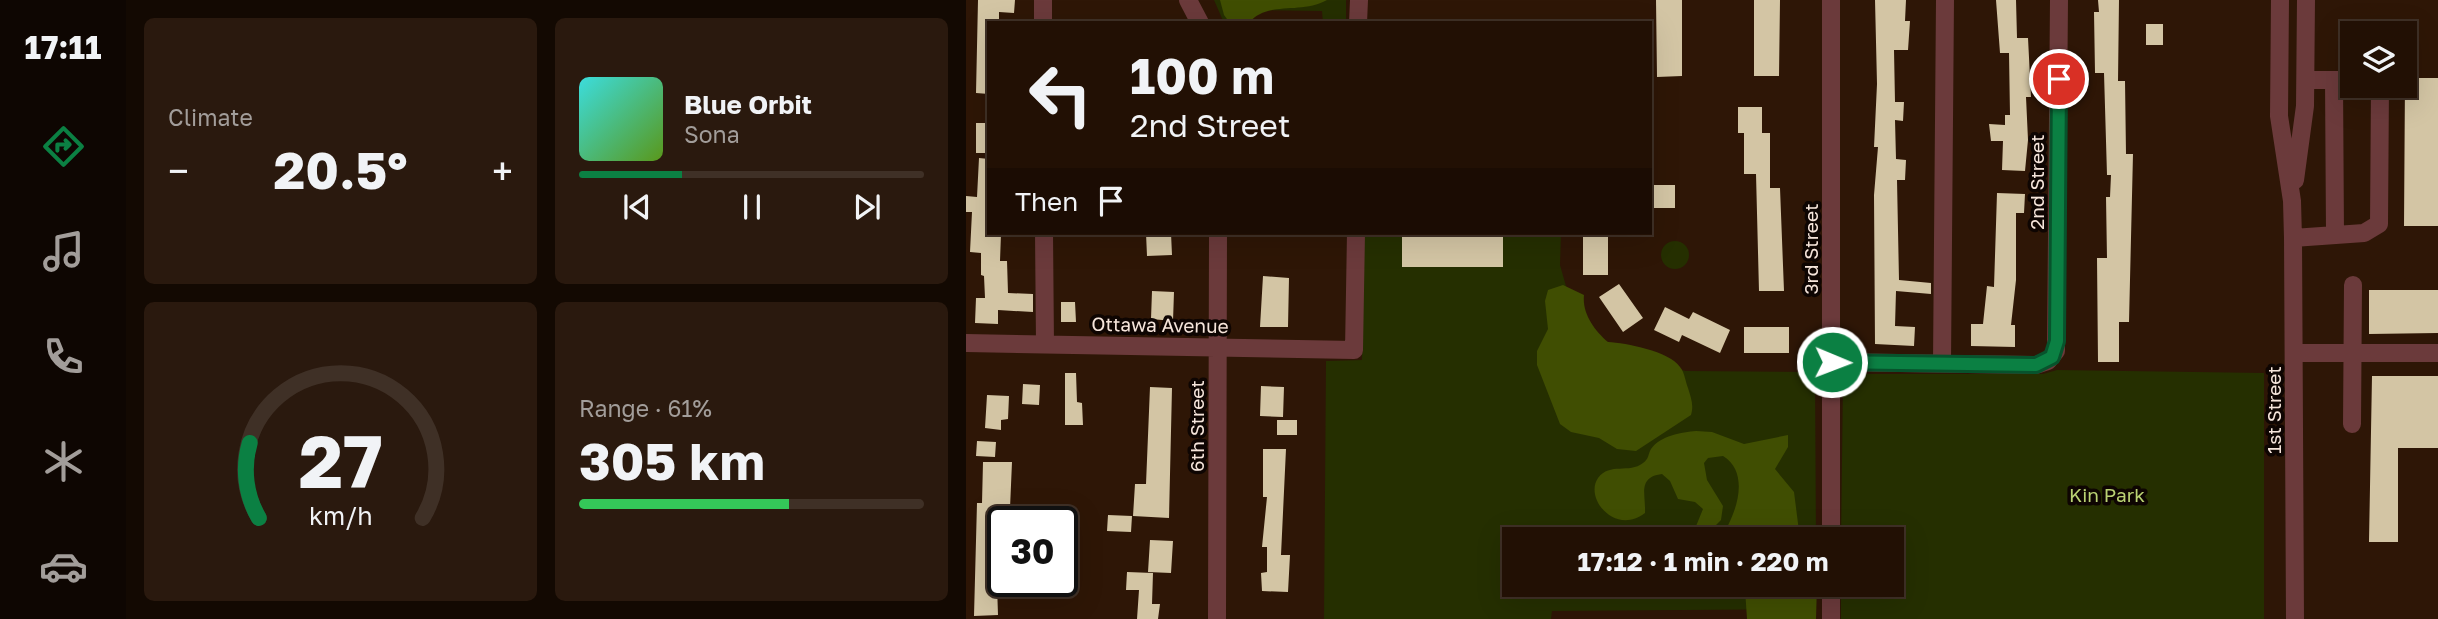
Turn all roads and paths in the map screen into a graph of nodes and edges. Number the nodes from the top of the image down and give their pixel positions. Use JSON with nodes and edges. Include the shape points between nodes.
{"nodes":[{"id":1,"x":1043,"y":0,"type":"edge"},
{"id":2,"x":1188,"y":0,"type":"edge"},
{"id":3,"x":1359,"y":0,"type":"edge"},
{"id":4,"x":1831,"y":0,"type":"edge"},
{"id":5,"x":1945,"y":0,"type":"edge"},
{"id":6,"x":2059,"y":0,"type":"edge"},
{"id":7,"x":2280,"y":0,"type":"edge"},
{"id":8,"x":2306,"y":0,"type":"edge"},
{"id":9,"x":1043,"y":21,"type":"edge"},
{"id":10,"x":1199,"y":21,"type":"edge"},
{"id":11,"x":1358,"y":21,"type":"edge"},
{"id":12,"x":2306,"y":80,"type":"junction"},
{"id":13,"x":2340,"y":80,"type":"edge"},
{"id":14,"x":2342,"y":98,"type":"edge"},
{"id":15,"x":2380,"y":98,"type":"edge"},
{"id":16,"x":2292,"y":201,"type":"junction"},
{"id":17,"x":1044,"y":235,"type":"edge"},
{"id":18,"x":1218,"y":235,"type":"edge"},
{"id":19,"x":1356,"y":235,"type":"edge"},
{"id":20,"x":2335,"y":235,"type":"junction"},
{"id":21,"x":2293,"y":238,"type":"junction"},
{"id":22,"x":2353,"y":285,"type":"dead end"},
{"id":23,"x":966,"y":343,"type":"edge"},
{"id":24,"x":1045,"y":344,"type":"junction"},
{"id":25,"x":1218,"y":347,"type":"junction"},
{"id":26,"x":2294,"y":353,"type":"junction"},
{"id":27,"x":2353,"y":353,"type":"junction"},
{"id":28,"x":2438,"y":353,"type":"edge"},
{"id":29,"x":1832,"y":362,"type":"junction"},
{"id":30,"x":1942,"y":363,"type":"junction"},
{"id":31,"x":2352,"y":424,"type":"dead end"},
{"id":32,"x":1831,"y":527,"type":"edge"},
{"id":33,"x":1831,"y":597,"type":"edge"},
{"id":34,"x":1217,"y":619,"type":"edge"},
{"id":35,"x":1831,"y":619,"type":"edge"},
{"id":36,"x":2295,"y":619,"type":"edge"}],
"edges":[{"from":1,"to":9,"type":"street"},
{"from":2,"to":10,"type":"street"},
{"from":3,"to":11,"type":"street"},
{"from":4,"to":29,"type":"street","name":"3rd Street"},
{"from":5,"to":30,"type":"street"},
{"from":6,"to":30,"type":"street","name":"2nd Street","via":[[2056,351],[2036,365]]},
{"from":7,"to":16,"type":"street","name":"1st Street","via":[[2279,116]]},
{"from":8,"to":12,"type":"street","name":"1st Street"},
{"from":12,"to":13,"type":"street"},
{"from":12,"to":16,"type":"street","name":"1st Street"},
{"from":14,"to":20,"type":"street"},
{"from":15,"to":20,"type":"street","via":[[2379,223],[2364,233]]},
{"from":16,"to":21,"type":"street","name":"1st Street"},
{"from":17,"to":24,"type":"street"},
{"from":18,"to":25,"type":"street","name":"6th Street"},
{"from":19,"to":25,"type":"street","name":"Ottawa Avenue","via":[[1354,350]]},
{"from":20,"to":21,"type":"street"},
{"from":21,"to":26,"type":"street","name":"1st Street"},
{"from":22,"to":27,"type":"street"},
{"from":23,"to":24,"type":"street","name":"Ottawa Avenue"},
{"from":24,"to":25,"type":"street","name":"Ottawa Avenue"},
{"from":25,"to":34,"type":"street","name":"6th Street"},
{"from":26,"to":27,"type":"street"},
{"from":26,"to":36,"type":"street","name":"1st Street"},
{"from":27,"to":28,"type":"street"},
{"from":27,"to":31,"type":"street"},
{"from":29,"to":30,"type":"street"},
{"from":29,"to":32,"type":"street","name":"3rd Street"},
{"from":33,"to":35,"type":"street"}]}
